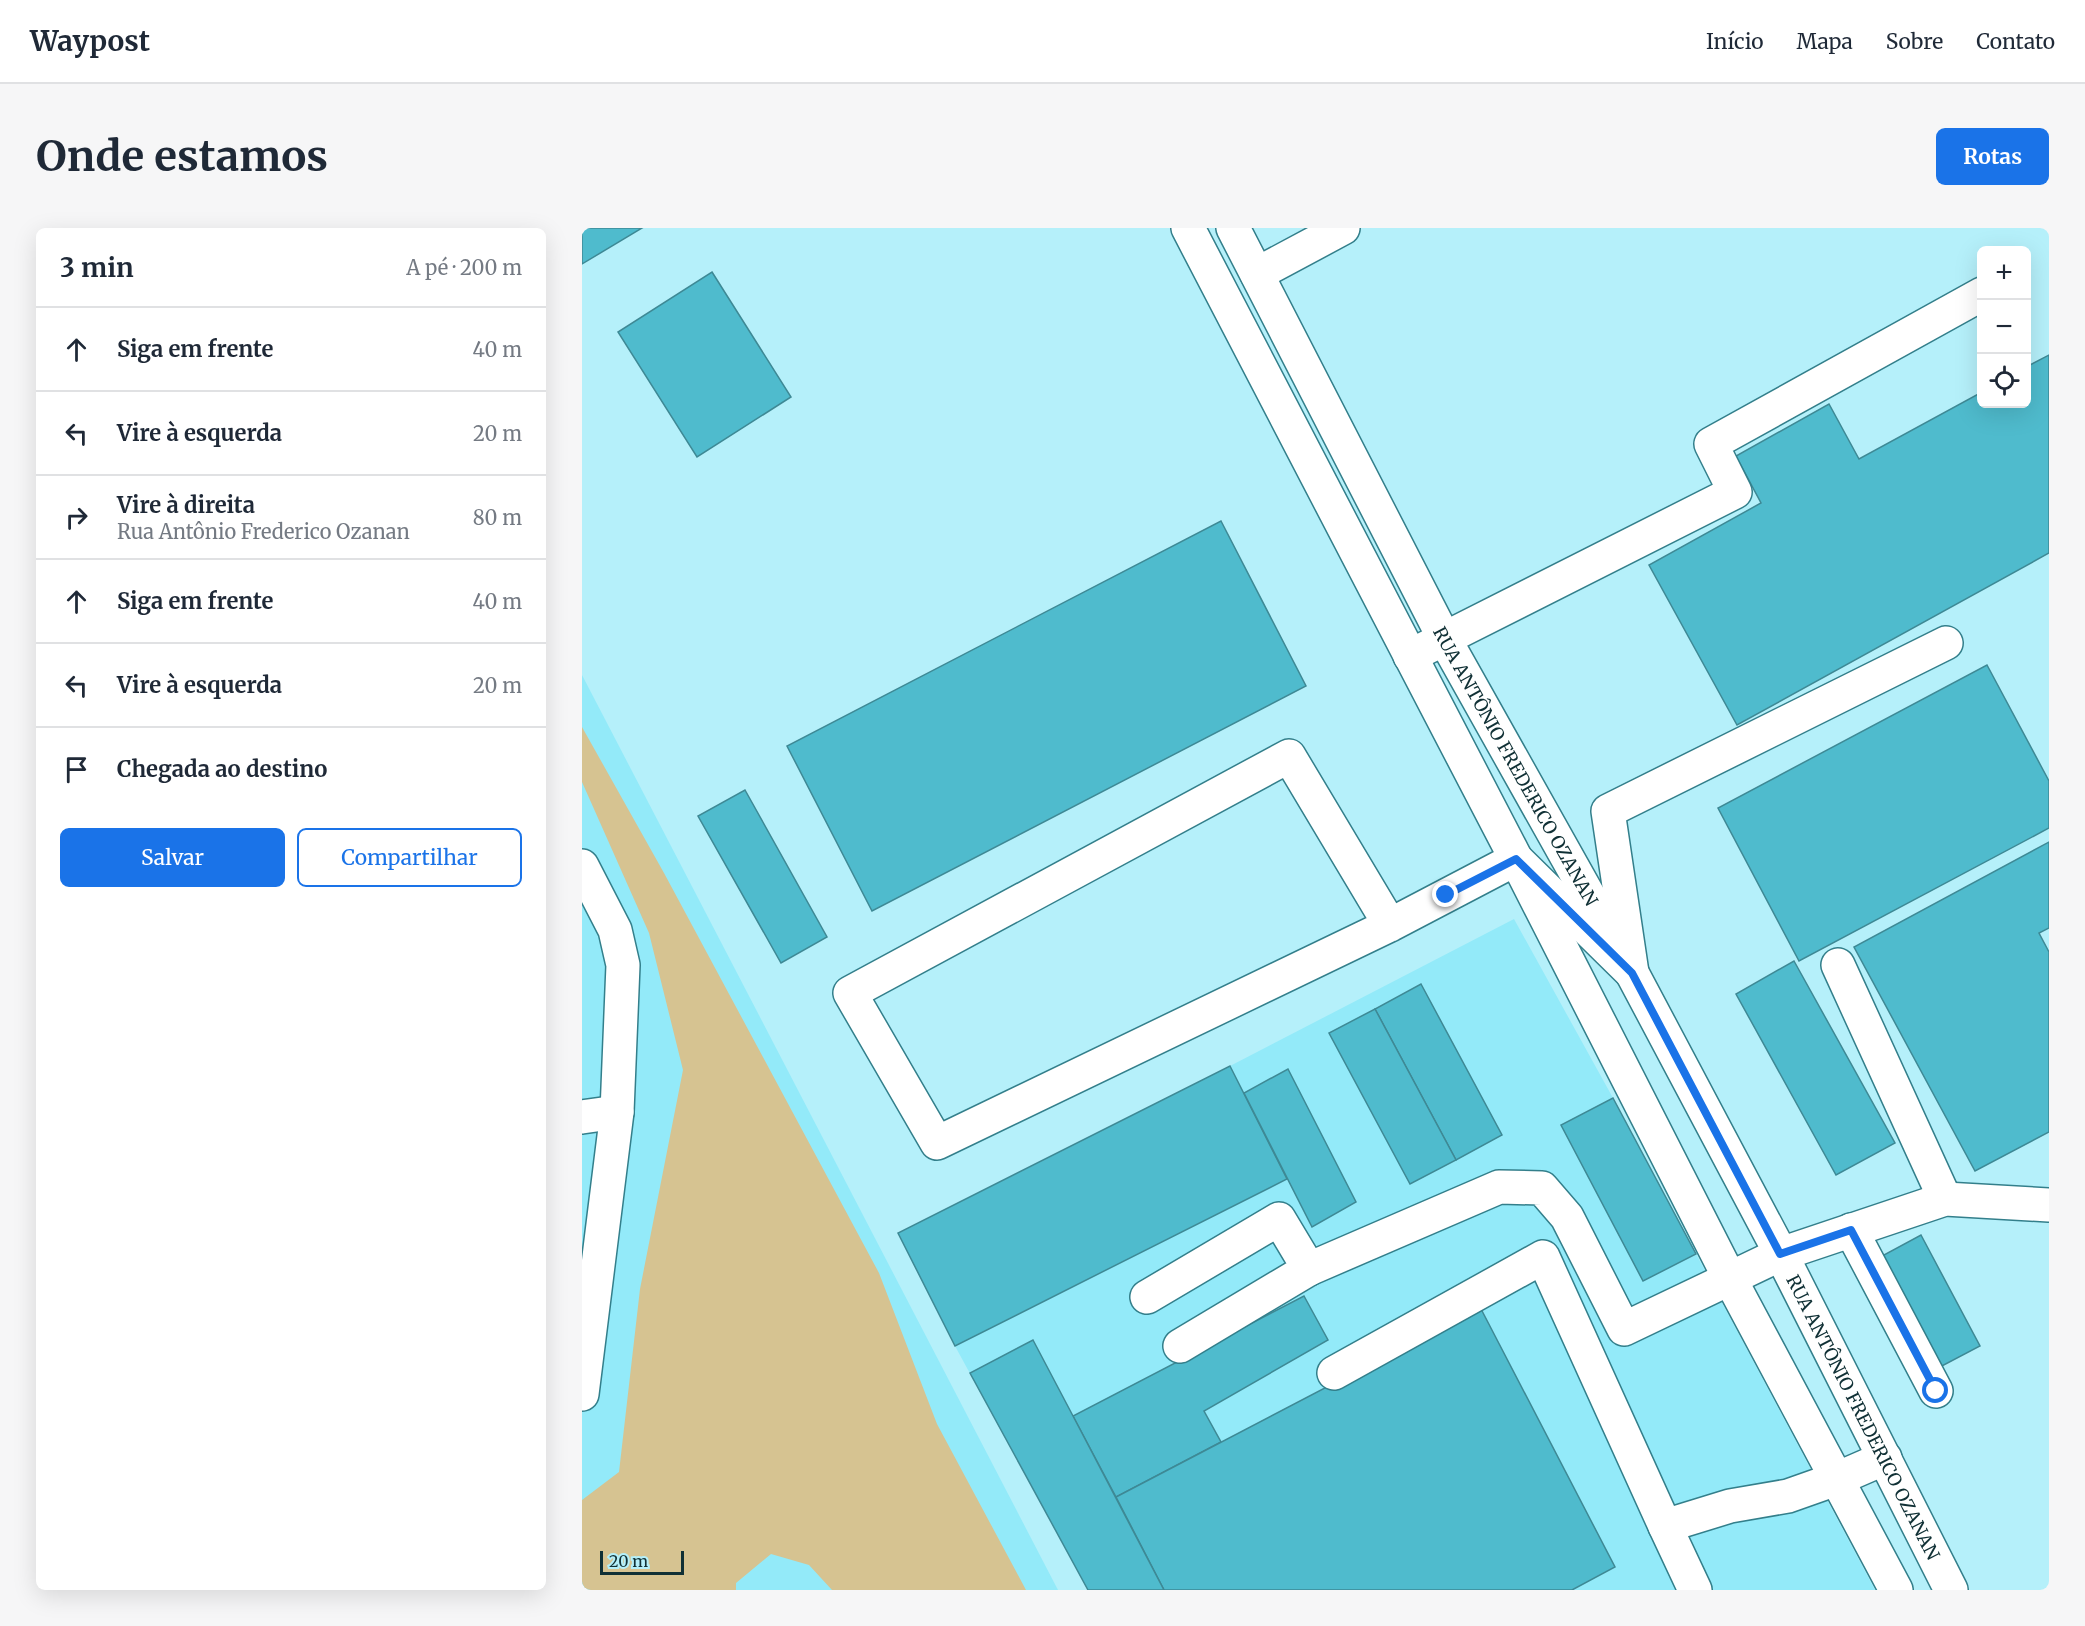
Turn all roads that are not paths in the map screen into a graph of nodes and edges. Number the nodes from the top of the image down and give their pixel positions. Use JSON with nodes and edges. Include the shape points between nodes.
{"nodes":[{"id":1,"x":1188,"y":228,"type":"edge"},
{"id":2,"x":1233,"y":228,"type":"edge"},
{"id":3,"x":1343,"y":228,"type":"edge"},
{"id":4,"x":1257,"y":274,"type":"junction"},
{"id":5,"x":1977,"y":297,"type":"edge"},
{"id":6,"x":1444,"y":639,"type":"junction"},
{"id":7,"x":1946,"y":643,"type":"dead end"},
{"id":8,"x":1410,"y":656,"type":"junction"},
{"id":9,"x":1516,"y":859,"type":"junction"},
{"id":10,"x":582,"y":866,"type":"edge"},
{"id":11,"x":1390,"y":925,"type":"junction"},
{"id":12,"x":1838,"y":965,"type":"dead end"},
{"id":13,"x":1632,"y":973,"type":"junction"},
{"id":14,"x":617,"y":1112,"type":"junction"},
{"id":15,"x":582,"y":1116,"type":"edge"},
{"id":16,"x":1945,"y":1199,"type":"junction"},
{"id":17,"x":2049,"y":1205,"type":"edge"},
{"id":18,"x":1851,"y":1230,"type":"junction"},
{"id":19,"x":1780,"y":1254,"type":"junction"},
{"id":20,"x":1309,"y":1269,"type":"junction"},
{"id":21,"x":1729,"y":1276,"type":"junction"},
{"id":22,"x":1147,"y":1297,"type":"dead end"},
{"id":23,"x":1180,"y":1346,"type":"dead end"},
{"id":24,"x":1334,"y":1373,"type":"dead end"},
{"id":25,"x":1936,"y":1391,"type":"dead end"},
{"id":26,"x":582,"y":1394,"type":"edge"},
{"id":27,"x":1885,"y":1458,"type":"junction"},
{"id":28,"x":1839,"y":1478,"type":"junction"},
{"id":29,"x":1665,"y":1526,"type":"junction"},
{"id":30,"x":1695,"y":1590,"type":"edge"},
{"id":31,"x":1896,"y":1590,"type":"edge"},
{"id":32,"x":1951,"y":1590,"type":"edge"}],
"edges":[{"from":1,"to":8,"type":"main road"},
{"from":2,"to":4,"type":"main road","name":"RUA ANTÔNIO FREDERICO OZANAN"},
{"from":3,"to":4,"type":"main road"},
{"from":4,"to":6,"type":"main road","name":"RUA ANTÔNIO FREDERICO OZANAN"},
{"from":5,"to":6,"type":"main road","via":[[1711,444],[1735,492]]},
{"from":6,"to":8,"type":"main road"},
{"from":6,"to":13,"type":"main road","name":"RUA ANTÔNIO FREDERICO OZANAN"},
{"from":7,"to":13,"type":"main road","via":[[1608,812]]},
{"from":8,"to":9,"type":"main road"},
{"from":9,"to":11,"type":"main road"},
{"from":9,"to":13,"type":"main road"},
{"from":9,"to":21,"type":"main road"},
{"from":10,"to":14,"type":"main road","via":[[615,930],[623,966]]},
{"from":11,"to":11,"type":"main road","via":[[1289,756],[850,993],[937,1143]]},
{"from":12,"to":16,"type":"main road"},
{"from":13,"to":19,"type":"main road","name":"RUA ANTÔNIO FREDERICO OZANAN"},
{"from":14,"to":15,"type":"main road"},
{"from":14,"to":26,"type":"main road"},
{"from":16,"to":17,"type":"main road"},
{"from":16,"to":18,"type":"main road"},
{"from":18,"to":19,"type":"main road"},
{"from":18,"to":25,"type":"main road"},
{"from":19,"to":21,"type":"main road"},
{"from":19,"to":27,"type":"main road","name":"RUA ANTÔNIO FREDERICO OZANAN"},
{"from":20,"to":21,"type":"main road","via":[[1499,1187],[1542,1188],[1567,1217],[1624,1329]]},
{"from":20,"to":22,"type":"main road","via":[[1279,1219]]},
{"from":20,"to":23,"type":"main road"},
{"from":21,"to":28,"type":"main road"},
{"from":24,"to":29,"type":"main road","via":[[1543,1257]]},
{"from":27,"to":28,"type":"main road"},
{"from":27,"to":32,"type":"main road","name":"RUA ANTÔNIO FREDERICO OZANAN"},
{"from":28,"to":29,"type":"main road","via":[[1788,1496],[1730,1506]]},
{"from":28,"to":31,"type":"main road"},
{"from":29,"to":30,"type":"main road"}]}
